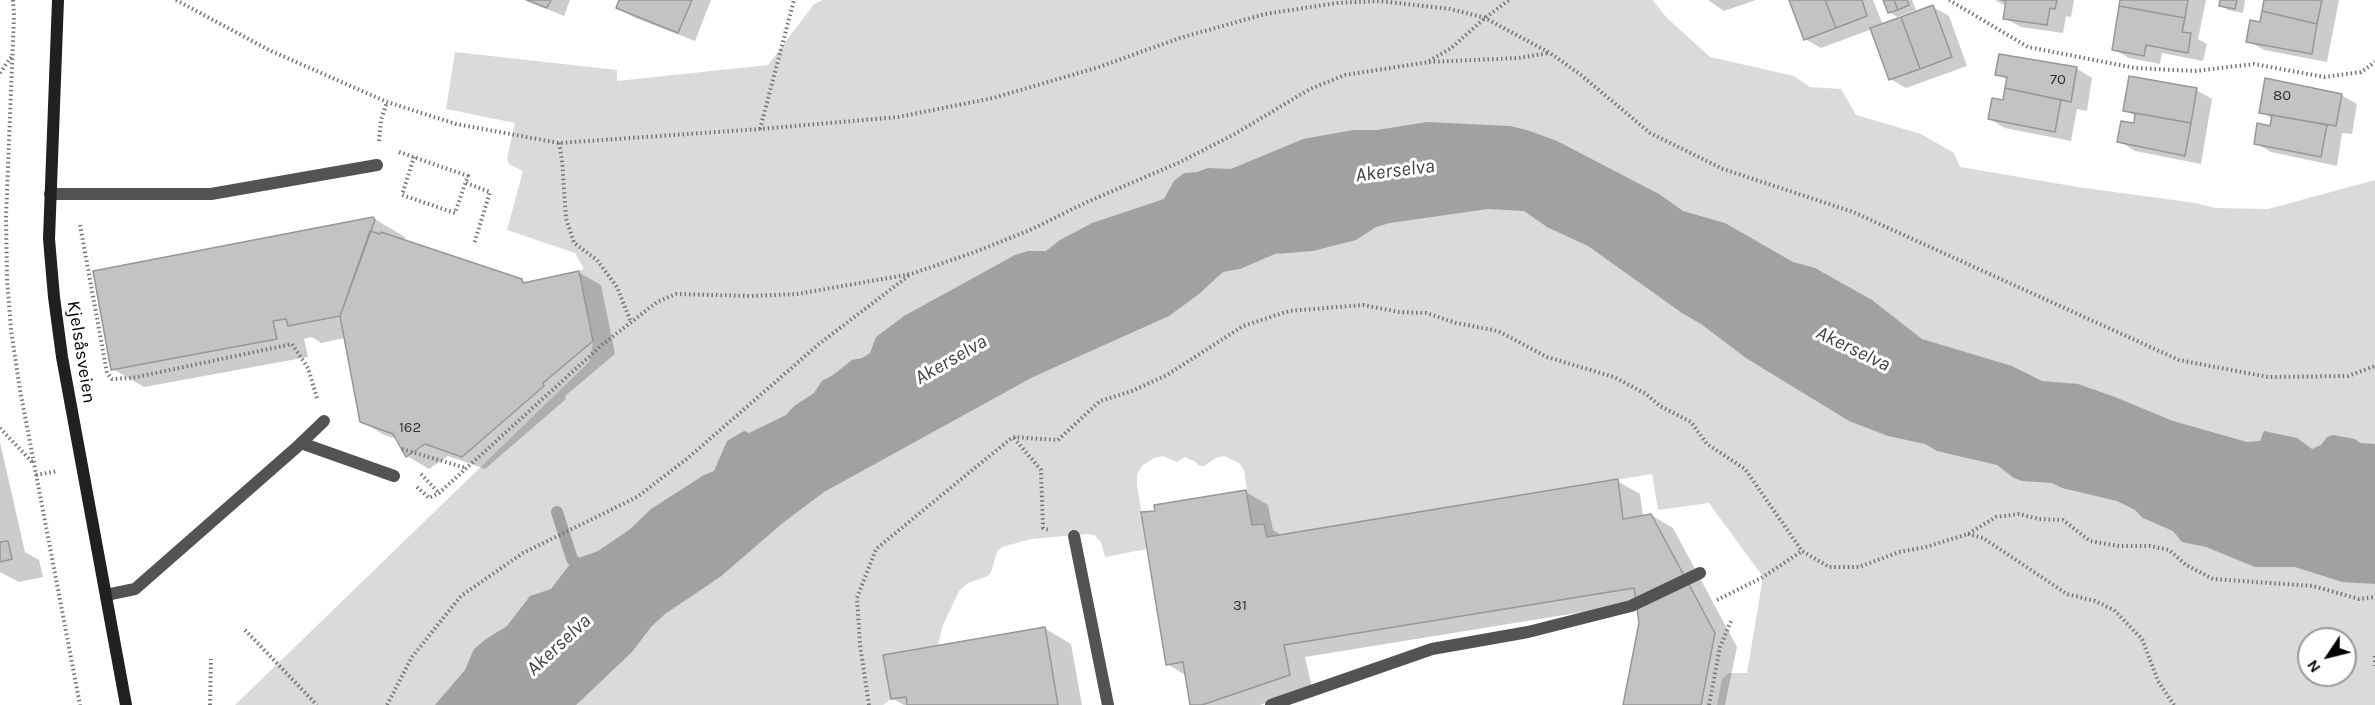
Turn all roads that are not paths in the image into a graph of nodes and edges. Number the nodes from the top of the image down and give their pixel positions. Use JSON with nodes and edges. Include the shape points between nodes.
{"nodes":[{"id":1,"x":58,"y":0,"type":"edge"},
{"id":2,"x":377,"y":165,"type":"dead end"},
{"id":3,"x":50,"y":194,"type":"junction"},
{"id":4,"x":324,"y":421,"type":"road end"},
{"id":5,"x":300,"y":444,"type":"junction"},
{"id":6,"x":394,"y":476,"type":"dead end"},
{"id":7,"x":1074,"y":536,"type":"road end"},
{"id":8,"x":1700,"y":573,"type":"dead end"},
{"id":9,"x":106,"y":595,"type":"junction"},
{"id":10,"x":126,"y":705,"type":"edge"},
{"id":11,"x":1108,"y":705,"type":"edge"},
{"id":12,"x":1271,"y":705,"type":"edge"}],
"edges":[{"from":1,"to":3,"type":"main road","name":"Kjelsåsveien"},
{"from":2,"to":3,"type":"lane","via":[[211,194]]},
{"from":3,"to":9,"type":"main road","name":"Kjelsåsveien","via":[[49,239],[62,357]]},
{"from":4,"to":5,"type":"lane"},
{"from":5,"to":6,"type":"lane"},
{"from":5,"to":9,"type":"lane","via":[[135,589]]},
{"from":7,"to":11,"type":"lane"},
{"from":8,"to":12,"type":"lane","via":[[1630,606],[1528,632],[1432,649]]},
{"from":9,"to":10,"type":"main road","name":"Kjelsåsveien"}]}
